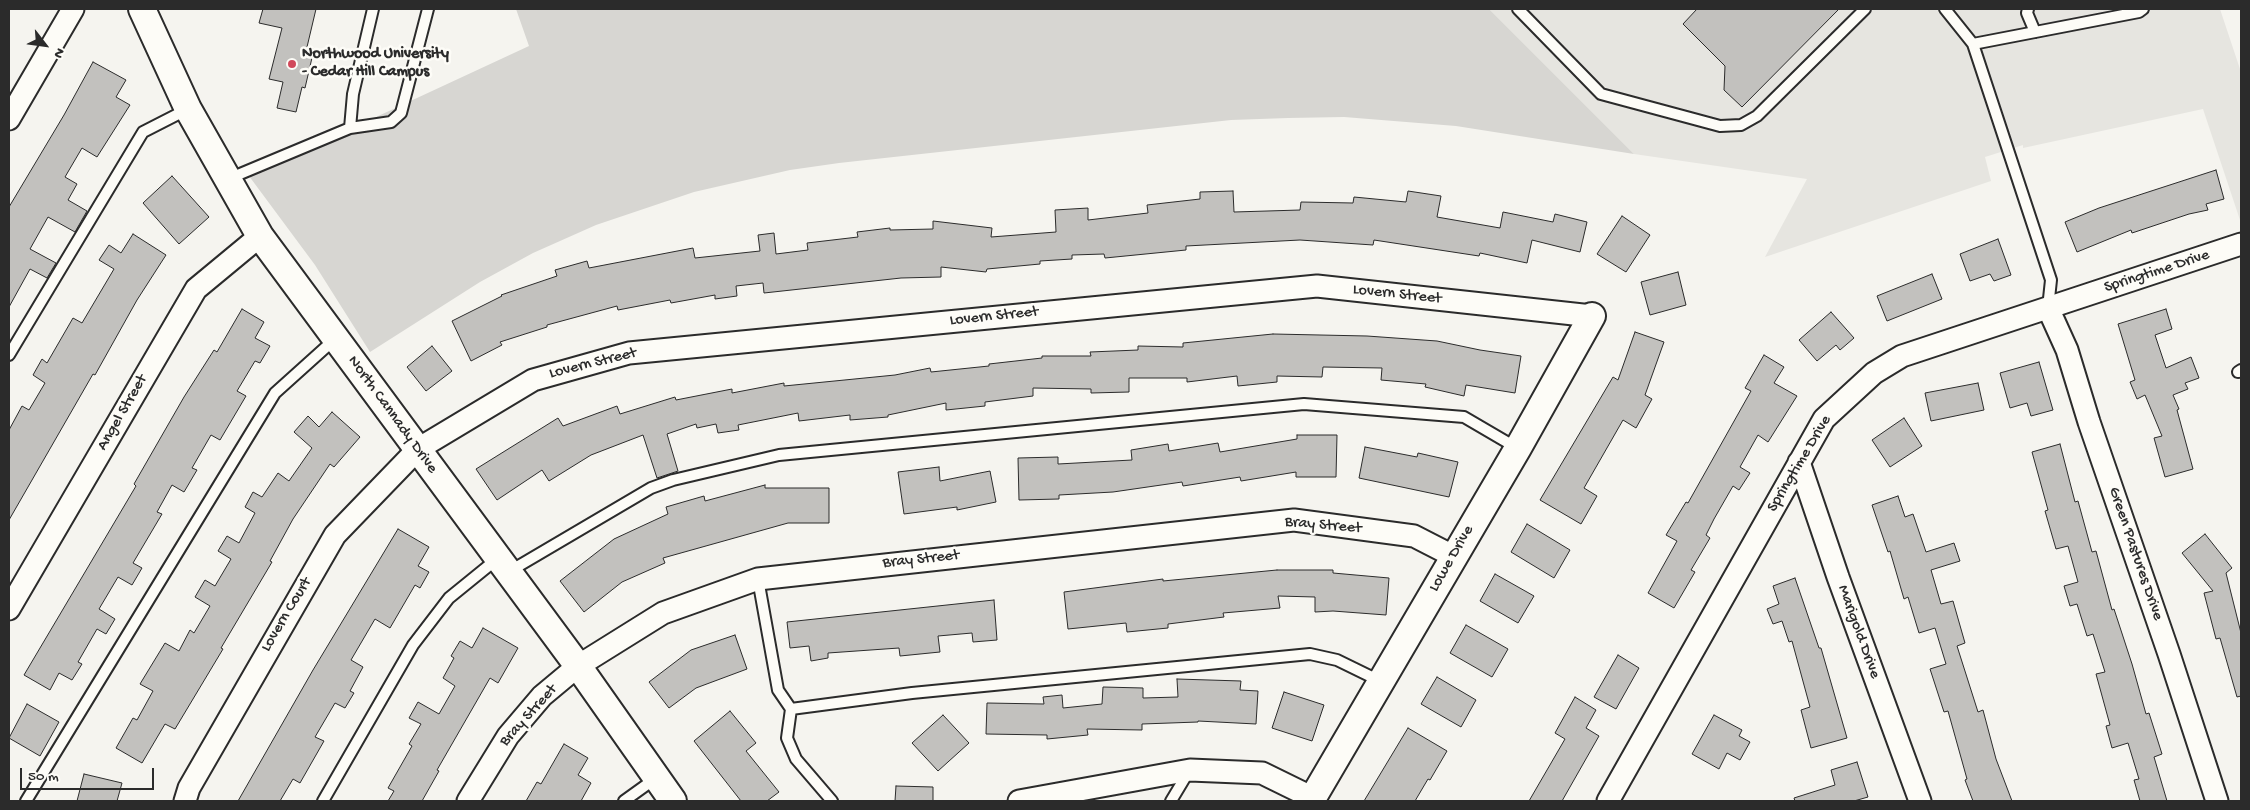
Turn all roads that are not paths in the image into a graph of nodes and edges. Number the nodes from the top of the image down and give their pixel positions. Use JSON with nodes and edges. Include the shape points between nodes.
{"nodes":[{"id":1,"x":73,"y":9,"type":"edge"},
{"id":2,"x":142,"y":9,"type":"edge"},
{"id":3,"x":372,"y":9,"type":"edge"},
{"id":4,"x":428,"y":9,"type":"edge"},
{"id":5,"x":1518,"y":9,"type":"edge"},
{"id":6,"x":1864,"y":9,"type":"edge"},
{"id":7,"x":1945,"y":9,"type":"edge"},
{"id":8,"x":2028,"y":9,"type":"edge"},
{"id":9,"x":2143,"y":9,"type":"edge"},
{"id":10,"x":2035,"y":32,"type":"junction"},
{"id":11,"x":1973,"y":44,"type":"junction"},
{"id":12,"x":188,"y":109,"type":"junction"},
{"id":13,"x":9,"y":119,"type":"edge"},
{"id":14,"x":350,"y":128,"type":"junction"},
{"id":15,"x":228,"y":180,"type":"junction"},
{"id":16,"x":260,"y":236,"type":"junction"},
{"id":17,"x":2241,"y":244,"type":"edge"},
{"id":18,"x":2048,"y":308,"type":"junction"},
{"id":19,"x":1592,"y":316,"type":"joint"},
{"id":20,"x":335,"y":338,"type":"junction"},
{"id":21,"x":9,"y":355,"type":"edge"},
{"id":22,"x":1518,"y":448,"type":"junction"},
{"id":23,"x":418,"y":449,"type":"junction"},
{"id":24,"x":1799,"y":462,"type":"junction"},
{"id":25,"x":1453,"y":556,"type":"junction"},
{"id":26,"x":503,"y":566,"type":"junction"},
{"id":27,"x":758,"y":578,"type":"junction"},
{"id":28,"x":9,"y":609,"type":"edge"},
{"id":29,"x":578,"y":666,"type":"junction"},
{"id":30,"x":1381,"y":682,"type":"junction"},
{"id":31,"x":791,"y":709,"type":"junction"},
{"id":32,"x":1190,"y":770,"type":"junction"},
{"id":33,"x":657,"y":778,"type":"junction"},
{"id":34,"x":1613,"y":798,"type":"edge"},
{"id":35,"x":1312,"y":800,"type":"edge"},
{"id":36,"x":26,"y":801,"type":"edge"},
{"id":37,"x":185,"y":801,"type":"edge"},
{"id":38,"x":323,"y":801,"type":"edge"},
{"id":39,"x":468,"y":801,"type":"edge"},
{"id":40,"x":624,"y":801,"type":"edge"},
{"id":41,"x":673,"y":801,"type":"edge"},
{"id":42,"x":832,"y":801,"type":"edge"},
{"id":43,"x":1019,"y":801,"type":"edge"},
{"id":44,"x":1171,"y":801,"type":"edge"},
{"id":45,"x":1920,"y":801,"type":"edge"},
{"id":46,"x":2217,"y":801,"type":"edge"}],
"edges":[{"from":1,"to":13,"type":"street"},
{"from":2,"to":12,"type":"street","name":"North Cannady Drive"},
{"from":3,"to":14,"type":"lane","via":[[352,94]]},
{"from":4,"to":14,"type":"lane","via":[[401,113],[391,122]]},
{"from":5,"to":6,"type":"lane","via":[[1601,94],[1720,126],[1741,125],[1757,116]]},
{"from":7,"to":11,"type":"lane"},
{"from":8,"to":10,"type":"lane"},
{"from":9,"to":10,"type":"lane"},
{"from":10,"to":11,"type":"lane"},
{"from":11,"to":18,"type":"lane","via":[[2050,280]]},
{"from":12,"to":15,"type":"street","name":"North Cannady Drive"},
{"from":12,"to":21,"type":"lane","via":[[143,132]]},
{"from":14,"to":15,"type":"lane"},
{"from":15,"to":16,"type":"street","name":"North Cannady Drive"},
{"from":16,"to":20,"type":"street","name":"North Cannady Drive"},
{"from":16,"to":28,"type":"street","name":"Angel Street","via":[[196,289]]},
{"from":17,"to":18,"type":"street","name":"Springtime Drive"},
{"from":18,"to":24,"type":"street","name":"Springtime Drive","via":[[1902,356],[1874,373],[1824,419]]},
{"from":18,"to":46,"type":"street","name":"Green Pastures Drive","via":[[2067,350]]},
{"from":19,"to":22,"type":"street","name":"Lowe Drive"},
{"from":19,"to":23,"type":"street","name":"Lovern Street","via":[[1316,286],[629,353],[533,380]]},
{"from":20,"to":23,"type":"street","name":"North Cannady Drive"},
{"from":20,"to":36,"type":"lane","via":[[275,393]]},
{"from":22,"to":25,"type":"street","name":"Lowe Drive"},
{"from":22,"to":26,"type":"lane","via":[[1464,418],[1304,404],[779,454],[651,488]]},
{"from":23,"to":26,"type":"street","name":"North Cannady Drive"},
{"from":23,"to":37,"type":"street","name":"Lovern Court","via":[[335,535],[198,771]]},
{"from":24,"to":34,"type":"street","name":"Springtime Drive"},
{"from":24,"to":45,"type":"street","name":"Marigold Drive"},
{"from":25,"to":27,"type":"street","name":"Bray Street","via":[[1414,536],[1294,520]]},
{"from":25,"to":30,"type":"street","name":"Lowe Drive"},
{"from":26,"to":29,"type":"street","name":"North Cannady Drive"},
{"from":26,"to":38,"type":"lane","via":[[449,598],[413,645]]},
{"from":27,"to":29,"type":"street","name":"Bray Street","via":[[662,613]]},
{"from":27,"to":31,"type":"lane","via":[[778,690]]},
{"from":29,"to":33,"type":"street","name":"North Cannady Drive"},
{"from":29,"to":39,"type":"street","name":"Bray Street","via":[[542,696],[508,736]]},
{"from":30,"to":31,"type":"lane","via":[[1337,660],[1310,654],[912,693]]},
{"from":30,"to":35,"type":"street","name":"Lowe Drive"},
{"from":31,"to":42,"type":"lane","via":[[787,738],[796,759]]},
{"from":32,"to":35,"type":"street","via":[[1262,774]]},
{"from":32,"to":43,"type":"street"},
{"from":32,"to":44,"type":"lane"},
{"from":33,"to":40,"type":"lane"},
{"from":33,"to":41,"type":"street","name":"North Cannady Drive"}]}
